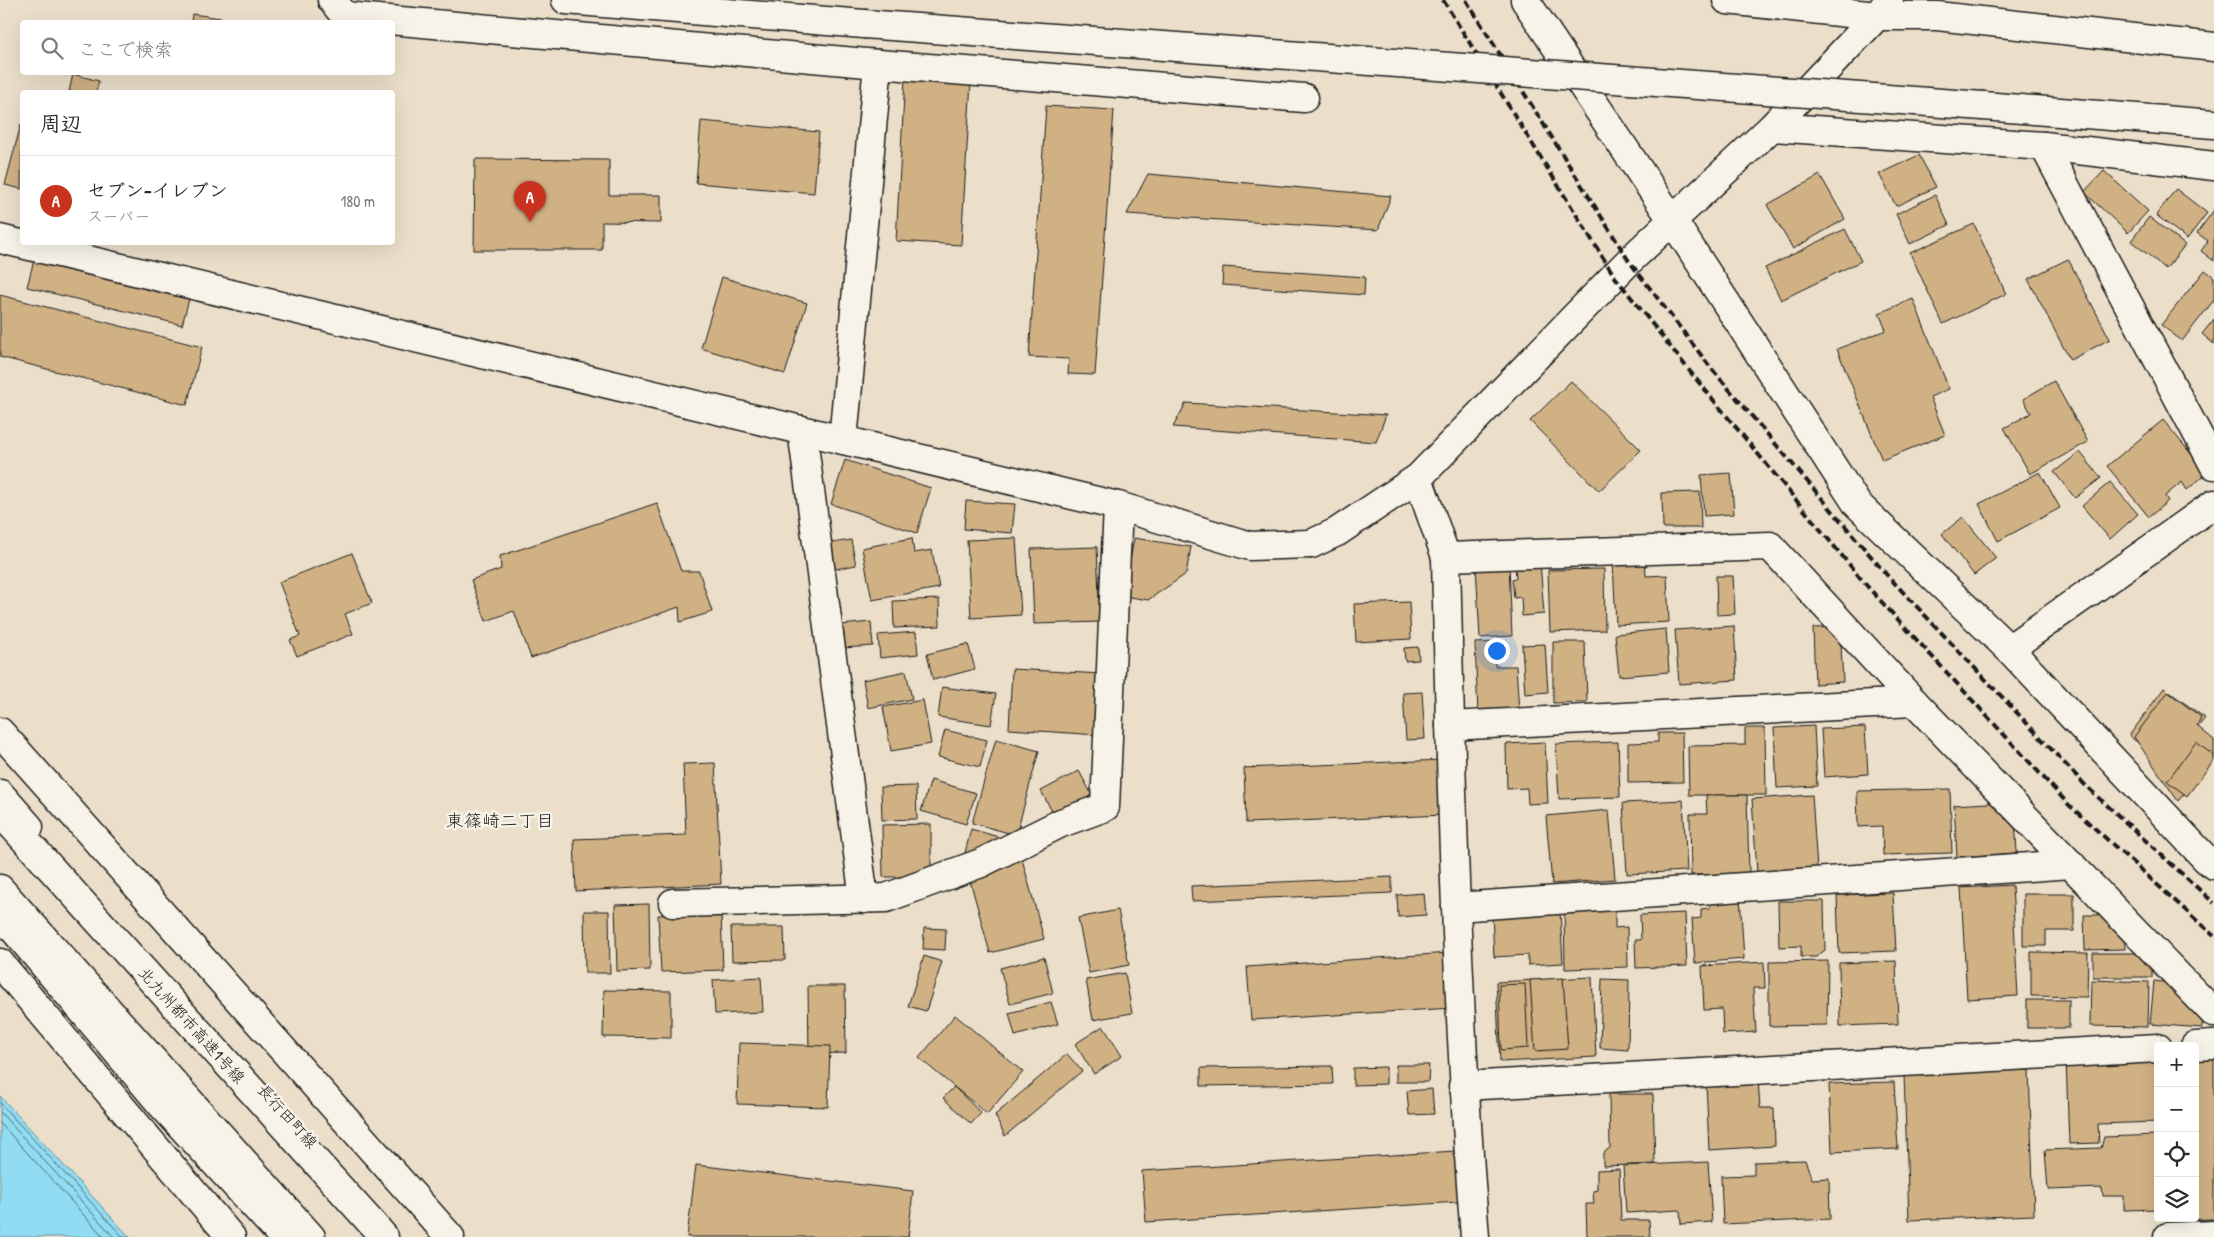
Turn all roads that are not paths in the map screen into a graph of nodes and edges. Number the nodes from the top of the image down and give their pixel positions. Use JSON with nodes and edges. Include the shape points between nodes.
{"nodes":[{"id":1,"x":332,"y":0,"type":"edge"},
{"id":2,"x":566,"y":0,"type":"edge"},
{"id":3,"x":1525,"y":0,"type":"edge"},
{"id":4,"x":1727,"y":0,"type":"edge"},
{"id":5,"x":1883,"y":8,"type":"edge"},
{"id":6,"x":389,"y":20,"type":"edge"},
{"id":7,"x":395,"y":21,"type":"edge"},
{"id":8,"x":2214,"y":47,"type":"edge"},
{"id":9,"x":878,"y":64,"type":"junction"},
{"id":10,"x":1304,"y":98,"type":"dead end"},
{"id":11,"x":2214,"y":124,"type":"edge"},
{"id":12,"x":1772,"y":127,"type":"junction"},
{"id":13,"x":2044,"y":146,"type":"junction"},
{"id":14,"x":2214,"y":166,"type":"edge"},
{"id":15,"x":1673,"y":221,"type":"junction"},
{"id":16,"x":0,"y":239,"type":"edge"},
{"id":17,"x":20,"y":244,"type":"edge"},
{"id":18,"x":25,"y":245,"type":"edge"},
{"id":19,"x":802,"y":430,"type":"junction"},
{"id":20,"x":843,"y":440,"type":"junction"},
{"id":21,"x":2214,"y":465,"type":"edge"},
{"id":22,"x":1418,"y":478,"type":"junction"},
{"id":23,"x":2214,"y":504,"type":"edge"},
{"id":24,"x":1118,"y":506,"type":"junction"},
{"id":25,"x":1446,"y":557,"type":"junction"},
{"id":26,"x":2009,"y":649,"type":"junction"},
{"id":27,"x":1914,"y":702,"type":"junction"},
{"id":28,"x":1450,"y":726,"type":"junction"},
{"id":29,"x":0,"y":732,"type":"edge"},
{"id":30,"x":0,"y":794,"type":"edge"},
{"id":31,"x":0,"y":812,"type":"edge"},
{"id":32,"x":2071,"y":864,"type":"junction"},
{"id":33,"x":2214,"y":865,"type":"edge"},
{"id":34,"x":0,"y":889,"type":"edge"},
{"id":35,"x":864,"y":899,"type":"junction"},
{"id":36,"x":673,"y":903,"type":"dead end"},
{"id":37,"x":1456,"y":907,"type":"junction"},
{"id":38,"x":0,"y":913,"type":"edge"},
{"id":39,"x":0,"y":963,"type":"edge"},
{"id":40,"x":2214,"y":1013,"type":"edge"},
{"id":41,"x":2214,"y":1045,"type":"edge"},
{"id":42,"x":2199,"y":1046,"type":"edge"},
{"id":43,"x":2154,"y":1048,"type":"edge"},
{"id":44,"x":1463,"y":1086,"type":"junction"},
{"id":45,"x":2214,"y":1235,"type":"edge"},
{"id":46,"x":231,"y":1237,"type":"edge"},
{"id":47,"x":283,"y":1237,"type":"edge"},
{"id":48,"x":311,"y":1237,"type":"edge"},
{"id":49,"x":384,"y":1237,"type":"edge"},
{"id":50,"x":396,"y":1237,"type":"edge"},
{"id":51,"x":450,"y":1237,"type":"edge"},
{"id":52,"x":1475,"y":1237,"type":"edge"},
{"id":53,"x":2168,"y":1237,"type":"edge"}],
"edges":[{"from":1,"to":6,"type":"main road","via":[[345,16]]},
{"from":2,"to":11,"type":"main road","bridge":true},
{"from":3,"to":15,"type":"main road"},
{"from":4,"to":5,"type":"main road"},
{"from":5,"to":8,"type":"main road"},
{"from":5,"to":12,"type":"main road"},
{"from":7,"to":9,"type":"main road"},
{"from":9,"to":10,"type":"main road"},
{"from":9,"to":20,"type":"main road"},
{"from":12,"to":13,"type":"main road"},
{"from":12,"to":15,"type":"main road"},
{"from":13,"to":14,"type":"main road"},
{"from":13,"to":21,"type":"main road"},
{"from":15,"to":22,"type":"main road","via":[[1629,261]]},
{"from":15,"to":26,"type":"main road","via":[[1857,504]]},
{"from":16,"to":17,"type":"main road"},
{"from":18,"to":19,"type":"main road"},
{"from":19,"to":20,"type":"main road"},
{"from":19,"to":35,"type":"main road"},
{"from":20,"to":24,"type":"main road"},
{"from":22,"to":24,"type":"main road","via":[[1312,544],[1250,546]]},
{"from":22,"to":25,"type":"main road"},
{"from":23,"to":26,"type":"main road"},
{"from":24,"to":35,"type":"main road","via":[[1106,807],[1062,823],[981,863],[886,898]]},
{"from":25,"to":27,"type":"main road","via":[[1770,546]]},
{"from":25,"to":28,"type":"main road"},
{"from":26,"to":33,"type":"main road"},
{"from":27,"to":28,"type":"main road"},
{"from":27,"to":32,"type":"main road"},
{"from":28,"to":37,"type":"main road"},
{"from":29,"to":51,"type":"main road"},
{"from":30,"to":50,"type":"main road","name":"長行田町線"},
{"from":31,"to":49,"type":"main road","name":"北九州都市高速1号線"},
{"from":32,"to":37,"type":"main road"},
{"from":32,"to":40,"type":"main road"},
{"from":34,"to":48,"type":"main road"},
{"from":35,"to":36,"type":"main road"},
{"from":37,"to":44,"type":"main road"},
{"from":38,"to":47,"type":"main road","via":[[161,1104]]},
{"from":39,"to":46,"type":"main road"},
{"from":41,"to":42,"type":"main road"},
{"from":43,"to":44,"type":"main road"},
{"from":44,"to":52,"type":"main road"},
{"from":45,"to":53,"type":"main road"}]}
